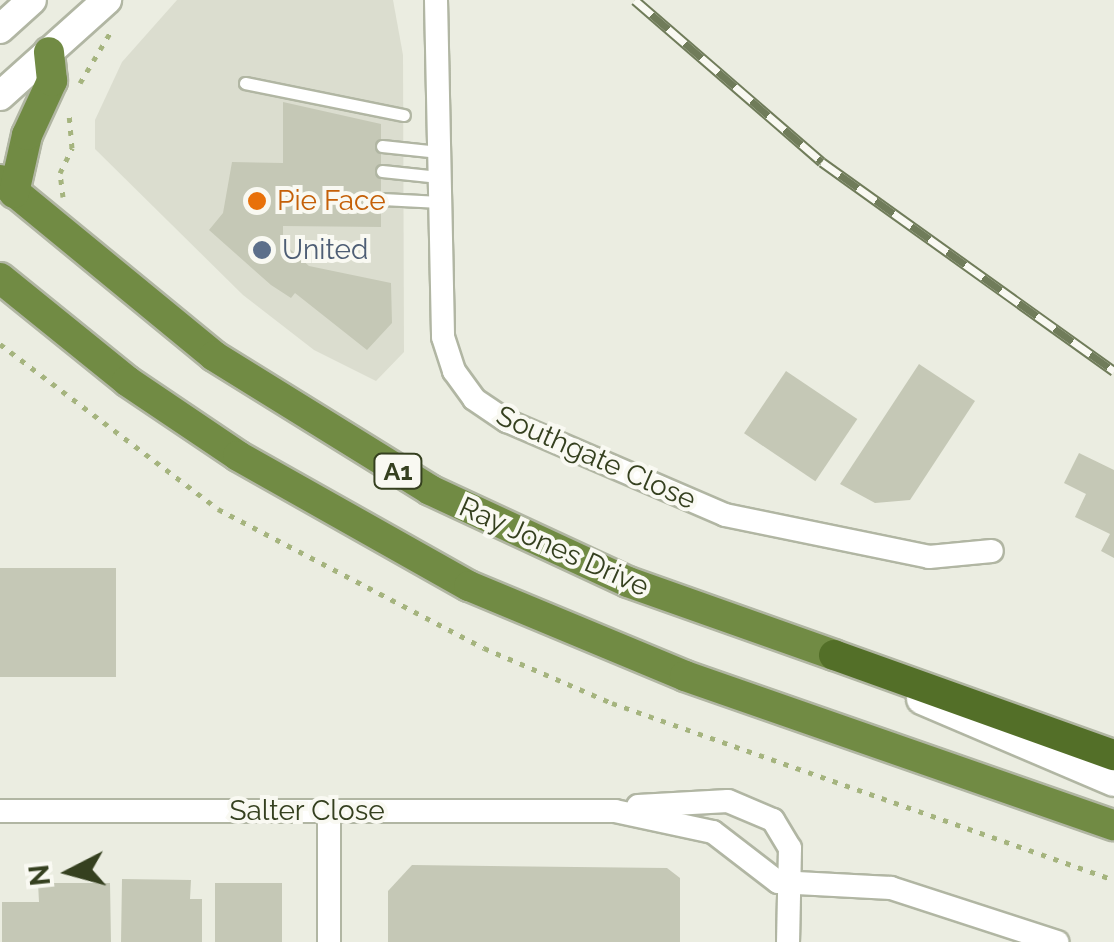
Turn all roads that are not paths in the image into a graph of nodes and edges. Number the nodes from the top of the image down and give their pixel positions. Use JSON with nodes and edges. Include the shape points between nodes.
{"nodes":[{"id":1,"x":32,"y":0,"type":"edge"},
{"id":2,"x":434,"y":4,"type":"edge"},
{"id":3,"x":110,"y":8,"type":"edge"},
{"id":4,"x":0,"y":29,"type":"edge"},
{"id":5,"x":50,"y":52,"type":"junction"},
{"id":6,"x":245,"y":83,"type":"dead end"},
{"id":7,"x":0,"y":96,"type":"edge"},
{"id":8,"x":404,"y":115,"type":"dead end"},
{"id":9,"x":382,"y":146,"type":"dead end"},
{"id":10,"x":439,"y":152,"type":"junction"},
{"id":11,"x":382,"y":171,"type":"dead end"},
{"id":12,"x":439,"y":176,"type":"junction"},
{"id":13,"x":7,"y":186,"type":"edge"},
{"id":14,"x":382,"y":198,"type":"dead end"},
{"id":15,"x":440,"y":202,"type":"junction"},
{"id":16,"x":4,"y":286,"type":"edge"},
{"id":17,"x":992,"y":551,"type":"dead end"},
{"id":18,"x":834,"y":655,"type":"junction"},
{"id":19,"x":1114,"y":755,"type":"edge"},
{"id":20,"x":1114,"y":781,"type":"edge"},
{"id":21,"x":0,"y":811,"type":"edge"},
{"id":22,"x":615,"y":811,"type":"junction"},
{"id":23,"x":329,"y":812,"type":"junction"},
{"id":24,"x":1114,"y":825,"type":"edge"},
{"id":25,"x":788,"y":884,"type":"junction"},
{"id":26,"x":329,"y":942,"type":"edge"},
{"id":27,"x":788,"y":942,"type":"edge"},
{"id":28,"x":1058,"y":942,"type":"edge"}],
"edges":[{"from":1,"to":4,"type":"street"},
{"from":2,"to":10,"type":"street","name":"Southgate Close"},
{"from":3,"to":5,"type":"street"},
{"from":5,"to":7,"type":"street"},
{"from":5,"to":13,"type":"highway","via":[[52,81]]},
{"from":6,"to":8,"type":"lane"},
{"from":9,"to":10,"type":"lane"},
{"from":10,"to":12,"type":"street","name":"Southgate Close"},
{"from":11,"to":12,"type":"lane"},
{"from":12,"to":15,"type":"street","name":"Southgate Close"},
{"from":13,"to":18,"type":"highway","name":"Ray Jones Drive","number":"A1","via":[[261,389],[430,490],[628,582]]},
{"from":14,"to":15,"type":"lane"},
{"from":15,"to":17,"type":"street","name":"Southgate Close","via":[[446,354],[462,386],[486,410],[742,520],[930,557]]},
{"from":16,"to":24,"type":"highway","number":"A1","via":[[225,448],[468,586],[686,676]]},
{"from":18,"to":19,"type":"highway","number":"A1"},
{"from":18,"to":20,"type":"main road","name":"Ray Jones Drive"},
{"from":21,"to":23,"type":"street","name":"Salter Close"},
{"from":22,"to":23,"type":"street","name":"Salter Close"},
{"from":22,"to":25,"type":"street","name":"Salter Close","via":[[714,832],[773,880]]},
{"from":22,"to":25,"type":"street","name":"Salter Close","via":[[692,800],[752,806],[788,840]]},
{"from":23,"to":26,"type":"street"},
{"from":25,"to":27,"type":"street","name":"Salter Close"},
{"from":25,"to":28,"type":"street","via":[[891,888]]}]}
